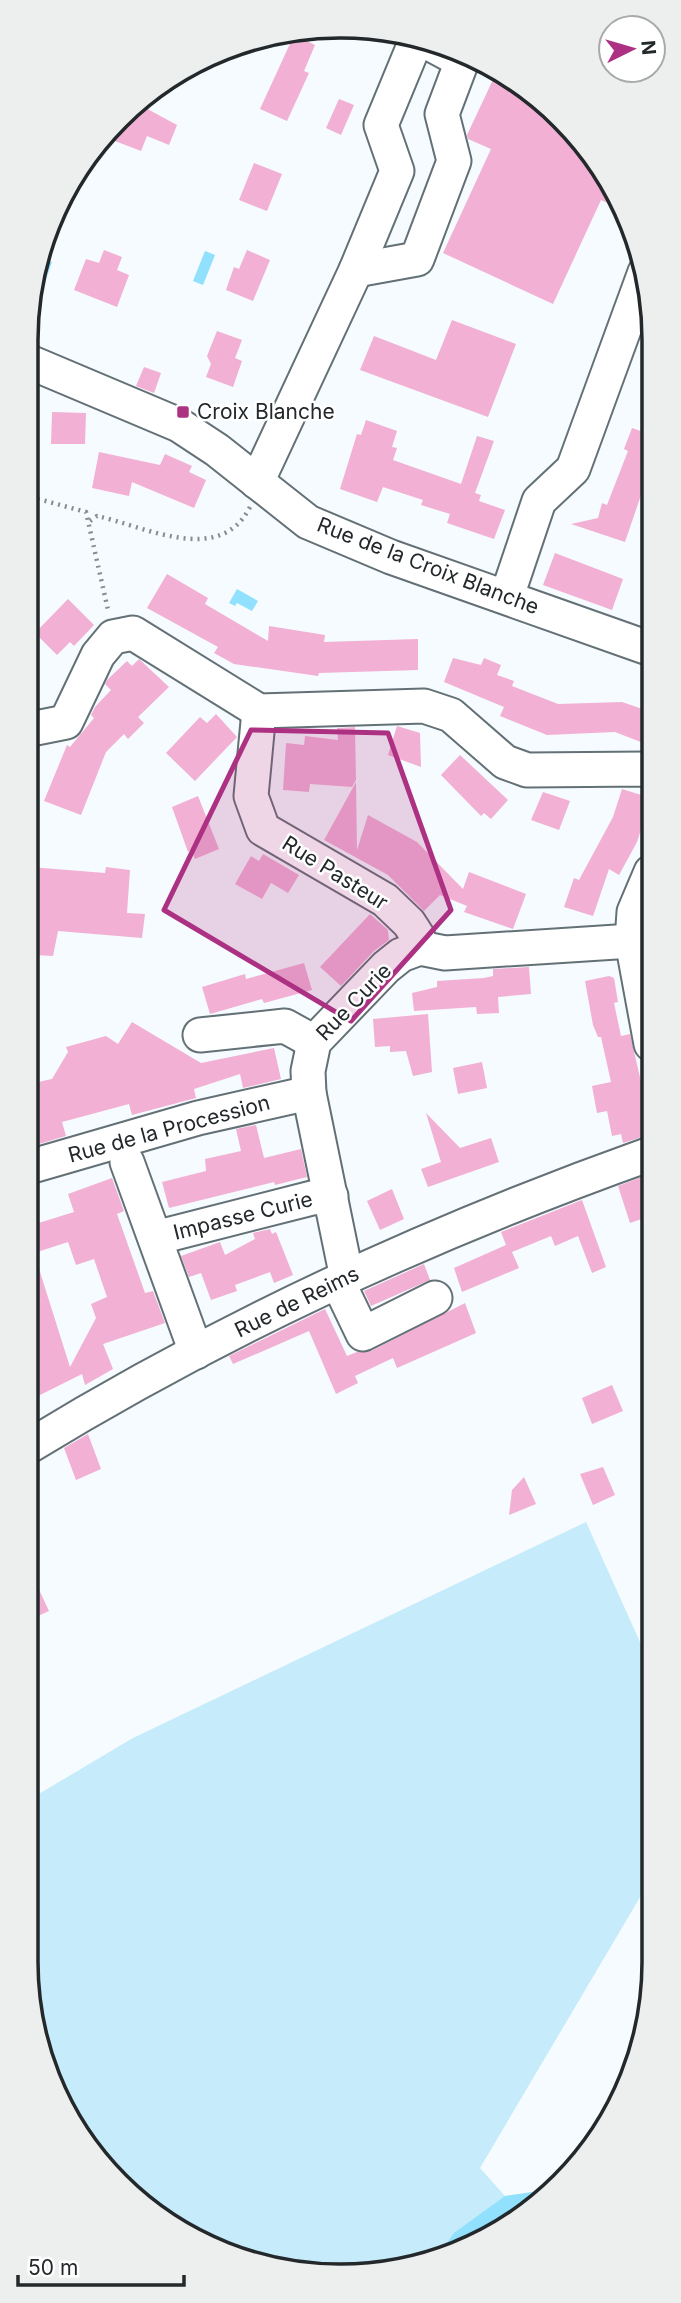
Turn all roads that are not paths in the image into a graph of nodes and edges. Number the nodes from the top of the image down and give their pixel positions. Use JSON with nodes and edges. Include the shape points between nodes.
{"nodes":[{"id":1,"x":413,"y":48,"type":"edge"},
{"id":2,"x":461,"y":64,"type":"edge"},
{"id":3,"x":356,"y":270,"type":"junction"},
{"id":4,"x":638,"y":290,"type":"edge"},
{"id":5,"x":38,"y":366,"type":"edge"},
{"id":6,"x":257,"y":482,"type":"junction"},
{"id":7,"x":507,"y":596,"type":"junction"},
{"id":8,"x":642,"y":646,"type":"edge"},
{"id":9,"x":259,"y":711,"type":"junction"},
{"id":10,"x":38,"y":728,"type":"edge"},
{"id":11,"x":642,"y":769,"type":"edge"},
{"id":12,"x":642,"y":894,"type":"edge"},
{"id":13,"x":632,"y":941,"type":"junction"},
{"id":14,"x":420,"y":948,"type":"junction"},
{"id":15,"x":642,"y":995,"type":"edge"},
{"id":16,"x":200,"y":1035,"type":"dead end"},
{"id":17,"x":314,"y":1042,"type":"junction"},
{"id":18,"x":309,"y":1093,"type":"junction"},
{"id":19,"x":642,"y":1157,"type":"edge"},
{"id":20,"x":127,"y":1162,"type":"dead end"},
{"id":21,"x":38,"y":1164,"type":"edge"},
{"id":22,"x":331,"y":1196,"type":"junction"},
{"id":23,"x":155,"y":1238,"type":"junction"},
{"id":24,"x":353,"y":1275,"type":"junction"},
{"id":25,"x":435,"y":1298,"type":"dead end"},
{"id":26,"x":196,"y":1352,"type":"junction"},
{"id":27,"x":38,"y":1441,"type":"edge"}],
"edges":[{"from":1,"to":3,"type":"street","via":[[381,125],[397,171]]},
{"from":2,"to":3,"type":"street","via":[[442,114],[454,161],[417,259]]},
{"from":3,"to":6,"type":"street"},
{"from":4,"to":7,"type":"street","via":[[573,469],[539,501]]},
{"from":5,"to":6,"type":"street","name":"Rue de la Croix Blanche","via":[[178,425]]},
{"from":6,"to":7,"type":"street","name":"Rue de la Croix Blanche","via":[[308,522],[391,557]]},
{"from":7,"to":8,"type":"street","name":"Rue de la Croix Blanche"},
{"from":9,"to":10,"type":"street","via":[[133,633],[113,638],[98,655],[66,722]]},
{"from":9,"to":11,"type":"street","via":[[424,706],[451,715],[505,762],[527,770]]},
{"from":9,"to":14,"type":"street","name":"Rue Pasteur","via":[[251,796],[263,829],[385,900],[409,923]]},
{"from":12,"to":13,"type":"street","via":[[634,912]]},
{"from":13,"to":14,"type":"street","via":[[445,953]]},
{"from":13,"to":15,"type":"street"},
{"from":14,"to":17,"type":"street","name":"Rue Curie","via":[[386,967]]},
{"from":16,"to":17,"type":"street","via":[[285,1026]]},
{"from":17,"to":18,"type":"street","name":"Rue Curie"},
{"from":18,"to":21,"type":"street","name":"Rue de la Procession","via":[[198,1118]]},
{"from":18,"to":22,"type":"street","name":"Rue Curie"},
{"from":19,"to":24,"type":"street","name":"Rue de Reims","via":[[456,1228]]},
{"from":20,"to":23,"type":"street","name":"Impasse Curie"},
{"from":22,"to":23,"type":"street","name":"Impasse Curie"},
{"from":22,"to":24,"type":"street","name":"Rue Curie","via":[[340,1199],[350,1215]]},
{"from":23,"to":26,"type":"street","name":"Impasse Curie"},
{"from":24,"to":25,"type":"street","name":"Rue Curie","via":[[363,1334]]},
{"from":24,"to":26,"type":"street","name":"Rue de Reims"},
{"from":26,"to":27,"type":"street","name":"Rue de Reims"}]}
